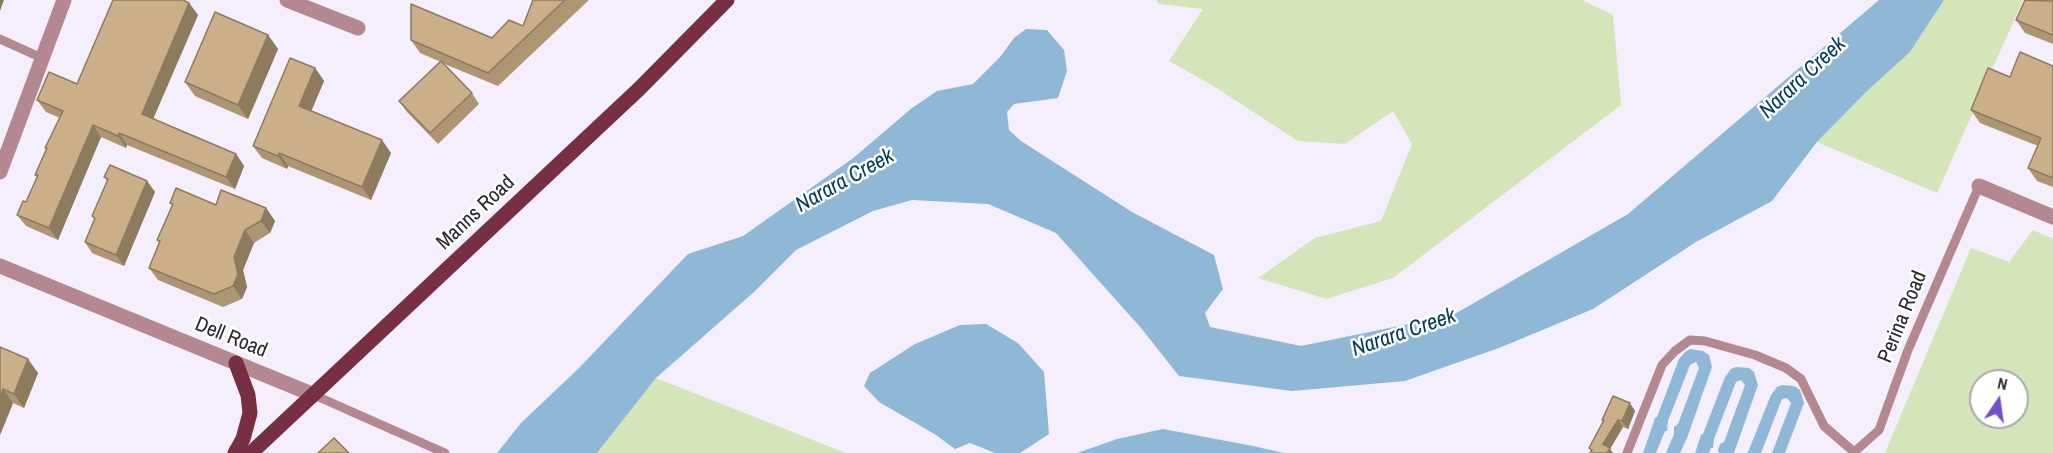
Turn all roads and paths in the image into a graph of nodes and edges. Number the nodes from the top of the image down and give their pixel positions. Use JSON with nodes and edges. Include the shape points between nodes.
{"nodes":[{"id":1,"x":64,"y":0,"type":"edge"},
{"id":2,"x":287,"y":0,"type":"edge"},
{"id":3,"x":727,"y":0,"type":"edge"},
{"id":4,"x":358,"y":28,"type":"dead end"},
{"id":5,"x":0,"y":39,"type":"edge"},
{"id":6,"x":42,"y":58,"type":"junction"},
{"id":7,"x":0,"y":172,"type":"edge"},
{"id":8,"x":1979,"y":186,"type":"joint"},
{"id":9,"x":2053,"y":217,"type":"edge"},
{"id":10,"x":0,"y":266,"type":"edge"},
{"id":11,"x":236,"y":363,"type":"junction"},
{"id":12,"x":314,"y":395,"type":"junction"},
{"id":13,"x":1853,"y":452,"type":"edge"},
{"id":14,"x":235,"y":453,"type":"edge"},
{"id":15,"x":251,"y":453,"type":"edge"},
{"id":16,"x":445,"y":453,"type":"edge"},
{"id":17,"x":1627,"y":453,"type":"edge"}],
"edges":[{"from":1,"to":6,"type":"street"},
{"from":2,"to":4,"type":"street"},
{"from":3,"to":12,"type":"main road","name":"Manns Road","via":[[639,89]]},
{"from":5,"to":6,"type":"lane"},
{"from":6,"to":7,"type":"street"},
{"from":8,"to":9,"type":"street"},
{"from":8,"to":13,"type":"lane","name":"Perina Road","via":[[1908,350],[1879,430]]},
{"from":10,"to":11,"type":"street","name":"Dell Road"},
{"from":11,"to":12,"type":"street","name":"Dell Road"},
{"from":11,"to":14,"type":"main road","via":[[250,413]]},
{"from":12,"to":15,"type":"main road","name":"Manns Road"},
{"from":12,"to":16,"type":"lane","name":"Dell Road"},
{"from":13,"to":17,"type":"lane","via":[[1824,426],[1801,378],[1755,355],[1690,340],[1662,365]]}]}
